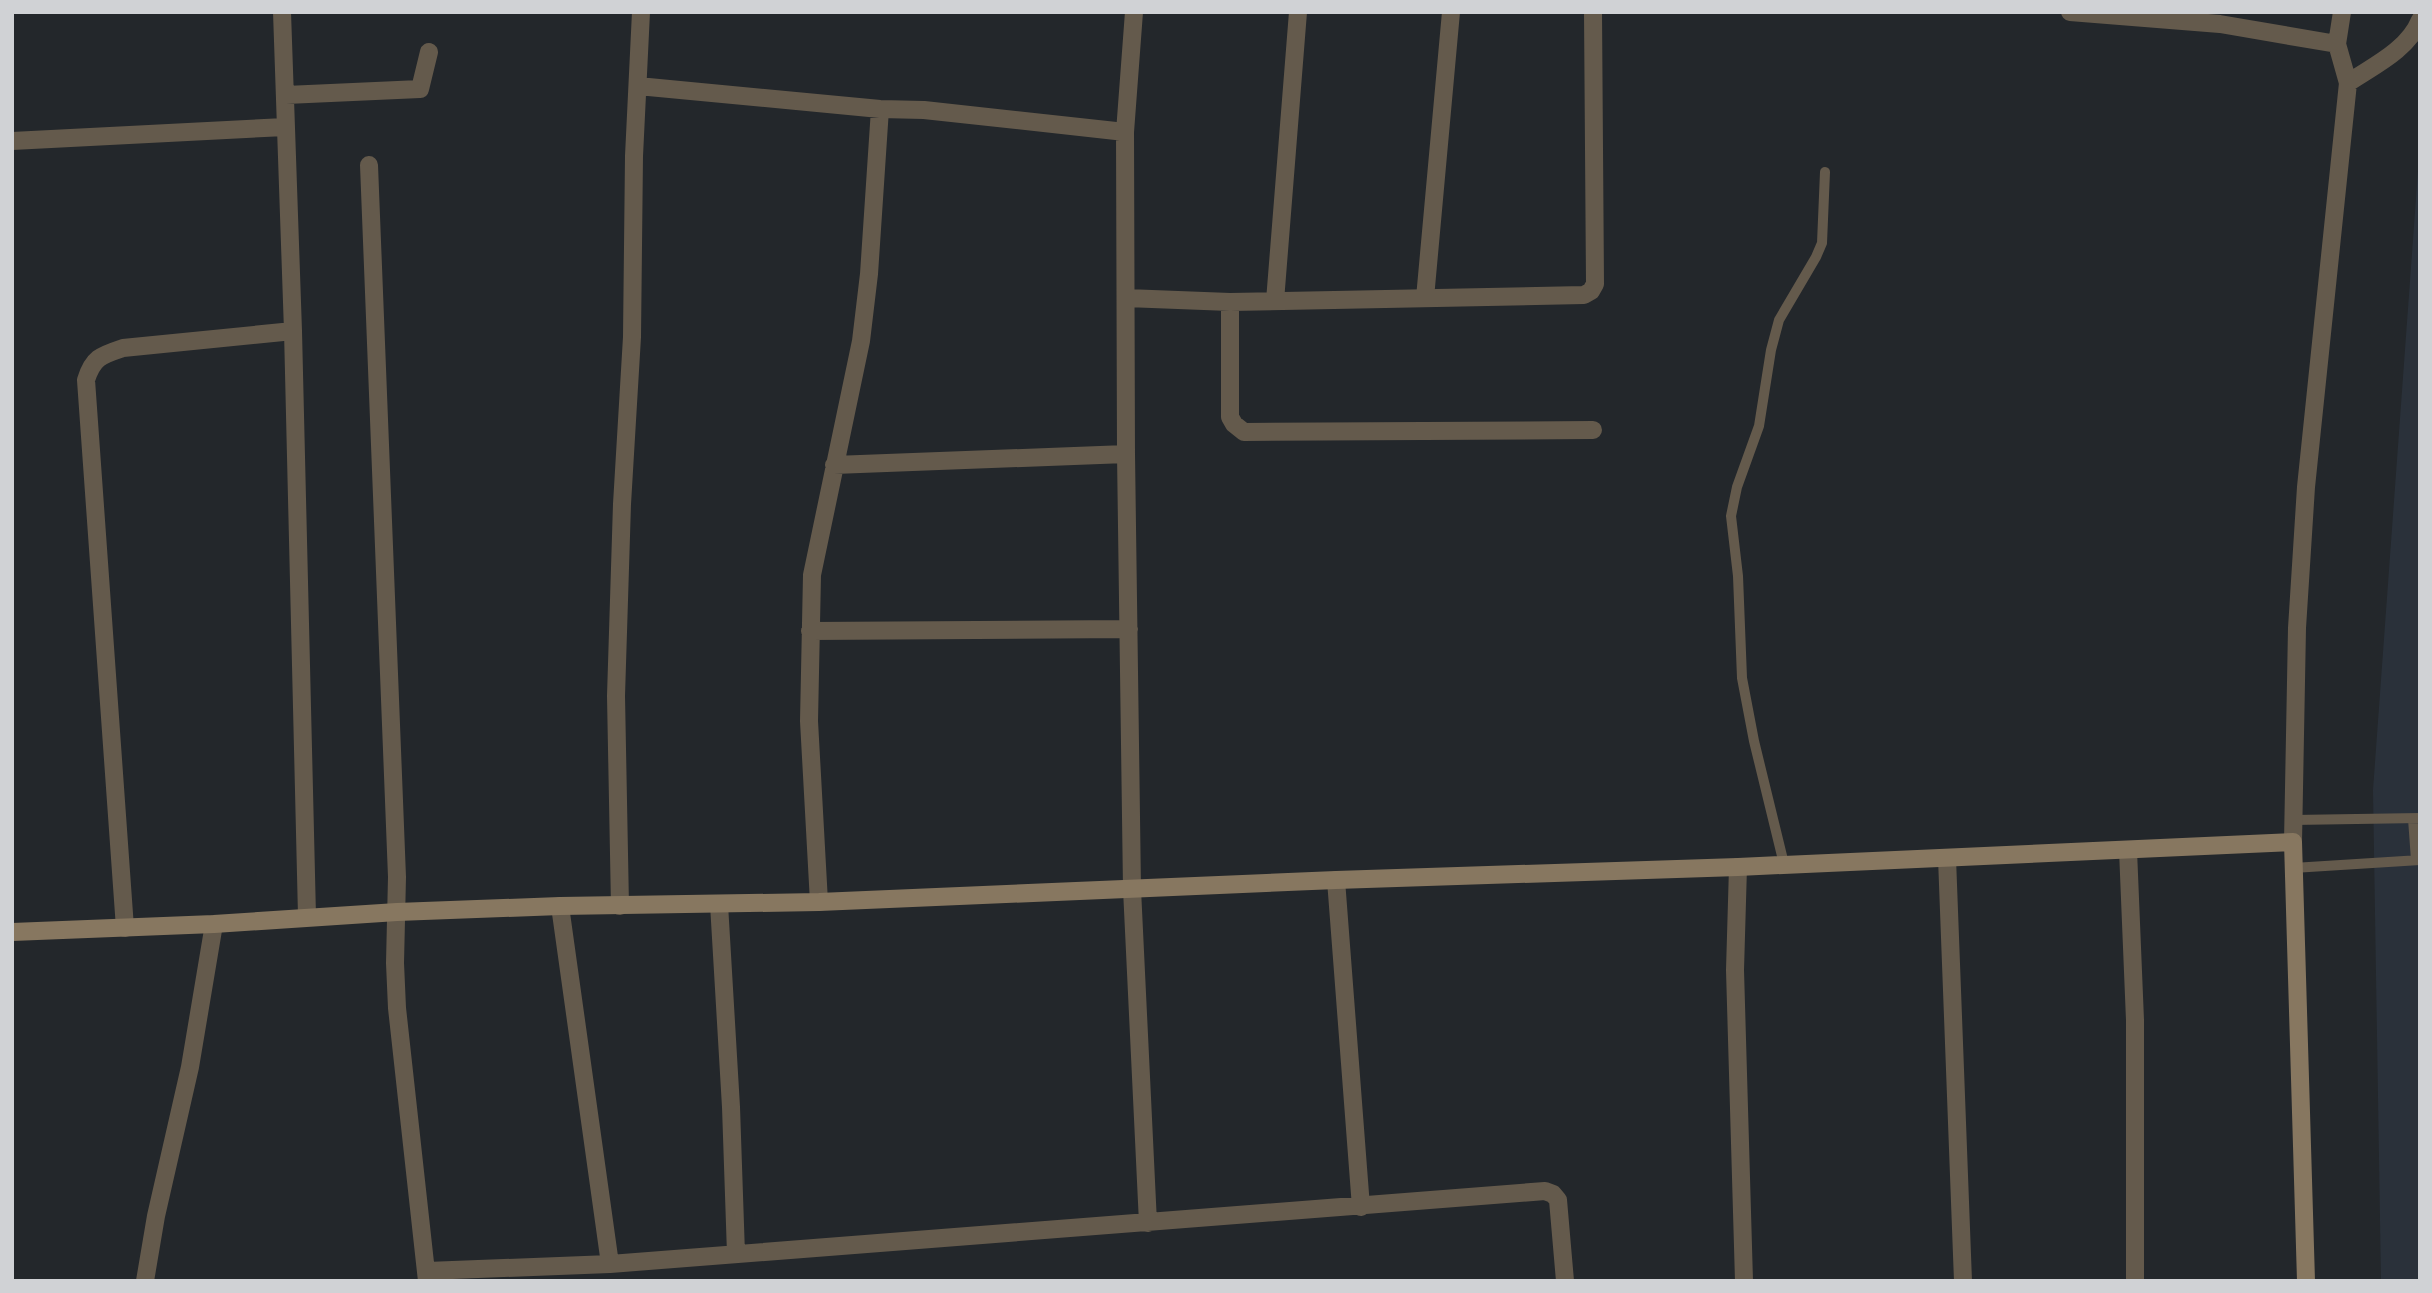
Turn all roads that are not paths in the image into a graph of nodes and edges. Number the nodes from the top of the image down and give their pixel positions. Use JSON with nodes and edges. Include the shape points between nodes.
{"nodes":[{"id":1,"x":282,"y":12,"type":"edge"},
{"id":2,"x":641,"y":12,"type":"edge"},
{"id":3,"x":1134,"y":12,"type":"edge"},
{"id":4,"x":1298,"y":12,"type":"edge"},
{"id":5,"x":1451,"y":12,"type":"edge"},
{"id":6,"x":1593,"y":12,"type":"edge"},
{"id":7,"x":2070,"y":12,"type":"edge"},
{"id":8,"x":2342,"y":12,"type":"edge"},
{"id":9,"x":2120,"y":15,"type":"edge"},
{"id":10,"x":2221,"y":18,"type":"edge"},
{"id":11,"x":2420,"y":20,"type":"edge"},
{"id":12,"x":2337,"y":44,"type":"junction"},
{"id":13,"x":429,"y":52,"type":"dead end"},
{"id":14,"x":2348,"y":83,"type":"junction"},
{"id":15,"x":638,"y":86,"type":"junction"},
{"id":16,"x":286,"y":95,"type":"junction"},
{"id":17,"x":880,"y":110,"type":"junction"},
{"id":18,"x":285,"y":127,"type":"junction"},
{"id":19,"x":1125,"y":132,"type":"junction"},
{"id":20,"x":12,"y":141,"type":"edge"},
{"id":21,"x":369,"y":164,"type":"dead end"},
{"id":22,"x":1825,"y":172,"type":"dead end"},
{"id":23,"x":1125,"y":298,"type":"junction"},
{"id":24,"x":1425,"y":298,"type":"junction"},
{"id":25,"x":1275,"y":301,"type":"junction"},
{"id":26,"x":1230,"y":302,"type":"junction"},
{"id":27,"x":293,"y":331,"type":"junction"},
{"id":28,"x":1594,"y":430,"type":"dead end"},
{"id":29,"x":1126,"y":454,"type":"junction"},
{"id":30,"x":834,"y":465,"type":"junction"},
{"id":31,"x":1129,"y":629,"type":"junction"},
{"id":32,"x":810,"y":631,"type":"junction"},
{"id":33,"x":2416,"y":819,"type":"edge"},
{"id":34,"x":2293,"y":820,"type":"junction"},
{"id":35,"x":2293,"y":842,"type":"junction"},
{"id":36,"x":2128,"y":850,"type":"junction"},
{"id":37,"x":1947,"y":858,"type":"junction"},
{"id":38,"x":2418,"y":860,"type":"edge"},
{"id":39,"x":1784,"y":864,"type":"junction"},
{"id":40,"x":1738,"y":867,"type":"junction"},
{"id":41,"x":2293,"y":868,"type":"junction"},
{"id":42,"x":1336,"y":880,"type":"junction"},
{"id":43,"x":1132,"y":889,"type":"junction"},
{"id":44,"x":819,"y":902,"type":"junction"},
{"id":45,"x":719,"y":904,"type":"junction"},
{"id":46,"x":620,"y":905,"type":"junction"},
{"id":47,"x":560,"y":906,"type":"junction"},
{"id":48,"x":397,"y":912,"type":"junction"},
{"id":49,"x":307,"y":916,"type":"junction"},
{"id":50,"x":214,"y":924,"type":"junction"},
{"id":51,"x":125,"y":928,"type":"junction"},
{"id":52,"x":12,"y":932,"type":"edge"},
{"id":53,"x":1361,"y":1207,"type":"junction"},
{"id":54,"x":1148,"y":1223,"type":"junction"},
{"id":55,"x":736,"y":1254,"type":"junction"},
{"id":56,"x":610,"y":1264,"type":"junction"},
{"id":57,"x":427,"y":1276,"type":"edge"},
{"id":58,"x":145,"y":1281,"type":"edge"},
{"id":59,"x":1566,"y":1281,"type":"edge"},
{"id":60,"x":1744,"y":1281,"type":"edge"},
{"id":61,"x":1963,"y":1281,"type":"edge"},
{"id":62,"x":2135,"y":1281,"type":"edge"},
{"id":63,"x":2306,"y":1281,"type":"edge"}],
"edges":[{"from":1,"to":16,"type":"street"},
{"from":2,"to":15,"type":"street"},
{"from":3,"to":19,"type":"street"},
{"from":4,"to":25,"type":"street"},
{"from":5,"to":24,"type":"street"},
{"from":6,"to":24,"type":"street","via":[[1595,284],[1591,291],[1584,295]]},
{"from":7,"to":9,"type":"street"},
{"from":8,"to":12,"type":"street"},
{"from":9,"to":10,"type":"street"},
{"from":10,"to":12,"type":"street"},
{"from":11,"to":14,"type":"street","via":[[2395,51]]},
{"from":12,"to":14,"type":"street"},
{"from":13,"to":16,"type":"street","via":[[421,89]]},
{"from":14,"to":34,"type":"street","via":[[2306,487]]},
{"from":15,"to":17,"type":"street"},
{"from":15,"to":46,"type":"street","via":[[616,696]]},
{"from":16,"to":18,"type":"street"},
{"from":17,"to":19,"type":"street","via":[[924,110]]},
{"from":17,"to":30,"type":"street","via":[[862,341]]},
{"from":18,"to":20,"type":"street"},
{"from":18,"to":27,"type":"street"},
{"from":19,"to":23,"type":"street"},
{"from":21,"to":48,"type":"street"},
{"from":22,"to":39,"type":"lane","via":[[1822,243],[1779,320],[1759,426],[1731,516],[1742,678]]},
{"from":23,"to":26,"type":"street"},
{"from":23,"to":29,"type":"street"},
{"from":24,"to":25,"type":"street"},
{"from":25,"to":26,"type":"street"},
{"from":26,"to":28,"type":"street","via":[[1230,417],[1244,432]]},
{"from":27,"to":49,"type":"street"},
{"from":27,"to":51,"type":"street","via":[[124,348],[91,364],[86,380]]},
{"from":29,"to":30,"type":"street"},
{"from":29,"to":31,"type":"street"},
{"from":30,"to":32,"type":"street","via":[[812,575]]},
{"from":31,"to":32,"type":"street"},
{"from":31,"to":43,"type":"street"},
{"from":32,"to":44,"type":"street","via":[[809,721]]},
{"from":33,"to":34,"type":"lane"},
{"from":33,"to":38,"type":"lane"},
{"from":34,"to":35,"type":"street"},
{"from":35,"to":36,"type":"street"},
{"from":35,"to":41,"type":"street"},
{"from":36,"to":37,"type":"street"},
{"from":36,"to":62,"type":"street","via":[[2135,1020]]},
{"from":37,"to":39,"type":"street"},
{"from":37,"to":61,"type":"street"},
{"from":38,"to":41,"type":"lane"},
{"from":39,"to":40,"type":"street"},
{"from":40,"to":42,"type":"street"},
{"from":40,"to":60,"type":"street","via":[[1735,970]]},
{"from":41,"to":63,"type":"street"},
{"from":42,"to":43,"type":"street"},
{"from":42,"to":53,"type":"street"},
{"from":43,"to":44,"type":"street"},
{"from":43,"to":54,"type":"street"},
{"from":44,"to":45,"type":"street"},
{"from":45,"to":46,"type":"street"},
{"from":45,"to":55,"type":"street"},
{"from":46,"to":47,"type":"street"},
{"from":47,"to":48,"type":"street"},
{"from":47,"to":56,"type":"street"},
{"from":48,"to":49,"type":"street"},
{"from":48,"to":57,"type":"street","via":[[397,1008]]},
{"from":49,"to":50,"type":"street"},
{"from":50,"to":51,"type":"street"},
{"from":50,"to":58,"type":"street","via":[[190,1067]]},
{"from":51,"to":52,"type":"street"},
{"from":53,"to":54,"type":"street"},
{"from":53,"to":59,"type":"street","via":[[1545,1191],[1558,1200]]},
{"from":54,"to":55,"type":"street"},
{"from":55,"to":56,"type":"street"},
{"from":56,"to":57,"type":"street"}]}
